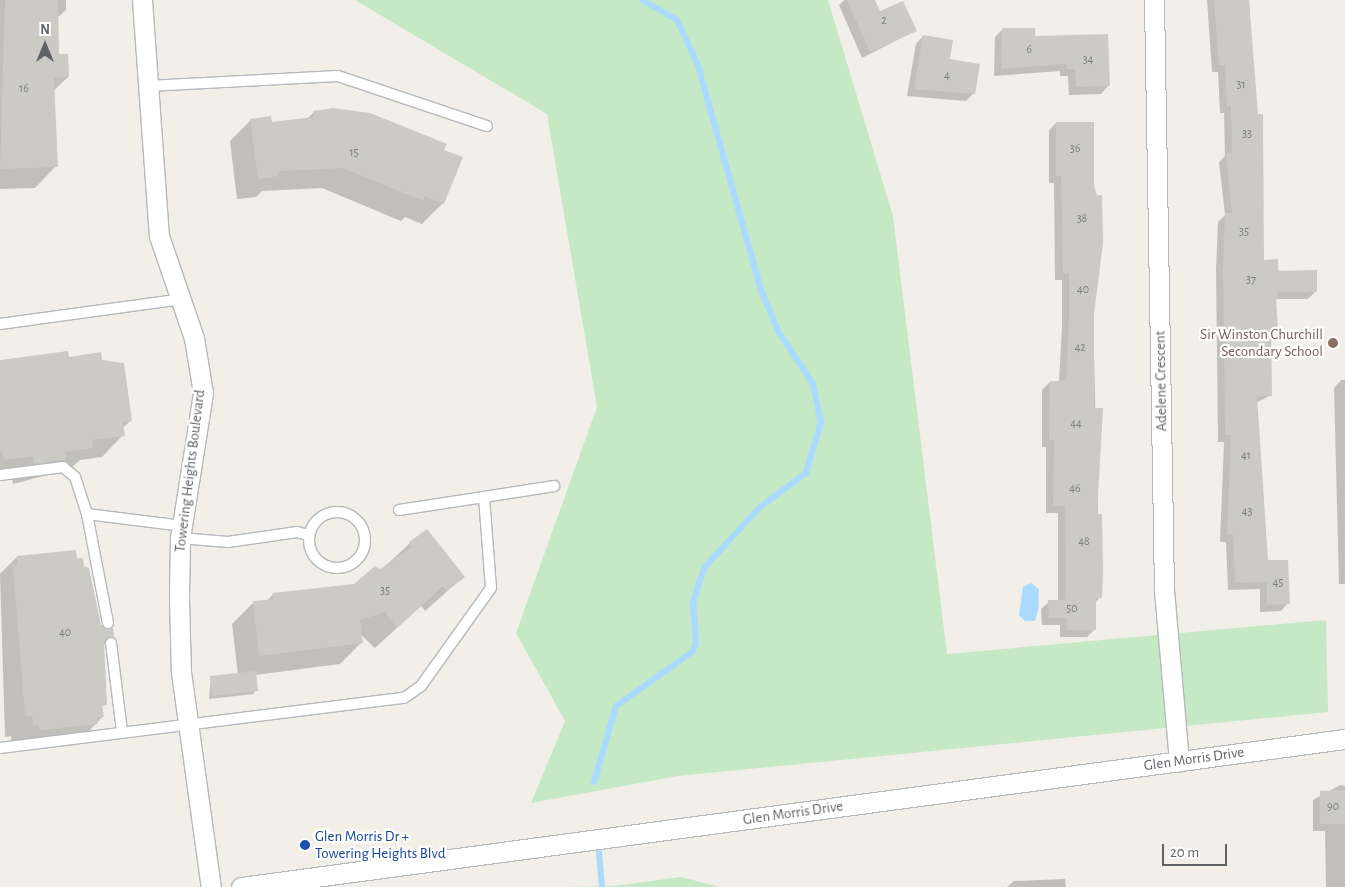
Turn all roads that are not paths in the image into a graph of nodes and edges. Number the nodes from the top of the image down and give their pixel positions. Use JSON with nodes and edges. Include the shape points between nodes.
{"nodes":[{"id":1,"x":142,"y":0,"type":"edge"},
{"id":2,"x":1154,"y":0,"type":"edge"},
{"id":3,"x":148,"y":86,"type":"junction"},
{"id":4,"x":487,"y":126,"type":"dead end"},
{"id":5,"x":182,"y":299,"type":"junction"},
{"id":6,"x":0,"y":324,"type":"edge"},
{"id":7,"x":0,"y":475,"type":"edge"},
{"id":8,"x":554,"y":486,"type":"dead end"},
{"id":9,"x":484,"y":497,"type":"junction"},
{"id":10,"x":399,"y":510,"type":"dead end"},
{"id":11,"x":87,"y":514,"type":"junction"},
{"id":12,"x":181,"y":532,"type":"junction"},
{"id":13,"x":308,"y":535,"type":"junction"},
{"id":14,"x":108,"y":623,"type":"dead end"},
{"id":15,"x":111,"y":643,"type":"dead end"},
{"id":16,"x":188,"y":723,"type":"junction"},
{"id":17,"x":122,"y":731,"type":"junction"},
{"id":18,"x":1345,"y":739,"type":"edge"},
{"id":19,"x":0,"y":748,"type":"edge"},
{"id":20,"x":1179,"y":761,"type":"junction"},
{"id":21,"x":211,"y":887,"type":"edge"},
{"id":22,"x":241,"y":887,"type":"edge"}],
"edges":[{"from":1,"to":3,"type":"street","name":"Towering Heights Boulevard"},
{"from":2,"to":20,"type":"street","name":"Adelene Crescent","via":[[1164,590]]},
{"from":3,"to":4,"type":"lane","via":[[338,76]]},
{"from":3,"to":5,"type":"street","name":"Towering Heights Boulevard","via":[[159,236]]},
{"from":5,"to":6,"type":"lane"},
{"from":5,"to":12,"type":"street","name":"Towering Heights Boulevard","via":[[203,393]]},
{"from":7,"to":11,"type":"lane","via":[[70,470]]},
{"from":8,"to":9,"type":"lane"},
{"from":9,"to":10,"type":"lane"},
{"from":9,"to":16,"type":"lane","via":[[491,588],[421,686],[404,698]]},
{"from":11,"to":12,"type":"lane"},
{"from":11,"to":14,"type":"lane"},
{"from":12,"to":13,"type":"lane","via":[[228,542],[297,532]]},
{"from":12,"to":16,"type":"street","name":"Towering Heights Boulevard","via":[[181,672]]},
{"from":13,"to":13,"type":"lane","via":[[317,519],[342,512],[363,528],[365,545],[348,566],[328,567],[313,555]]},
{"from":15,"to":17,"type":"lane"},
{"from":16,"to":17,"type":"lane"},
{"from":16,"to":21,"type":"street","name":"Towering Heights Boulevard"},
{"from":17,"to":19,"type":"lane"},
{"from":18,"to":20,"type":"street","name":"Glen Morris Drive"},
{"from":20,"to":22,"type":"street","name":"Glen Morris Drive"}]}
